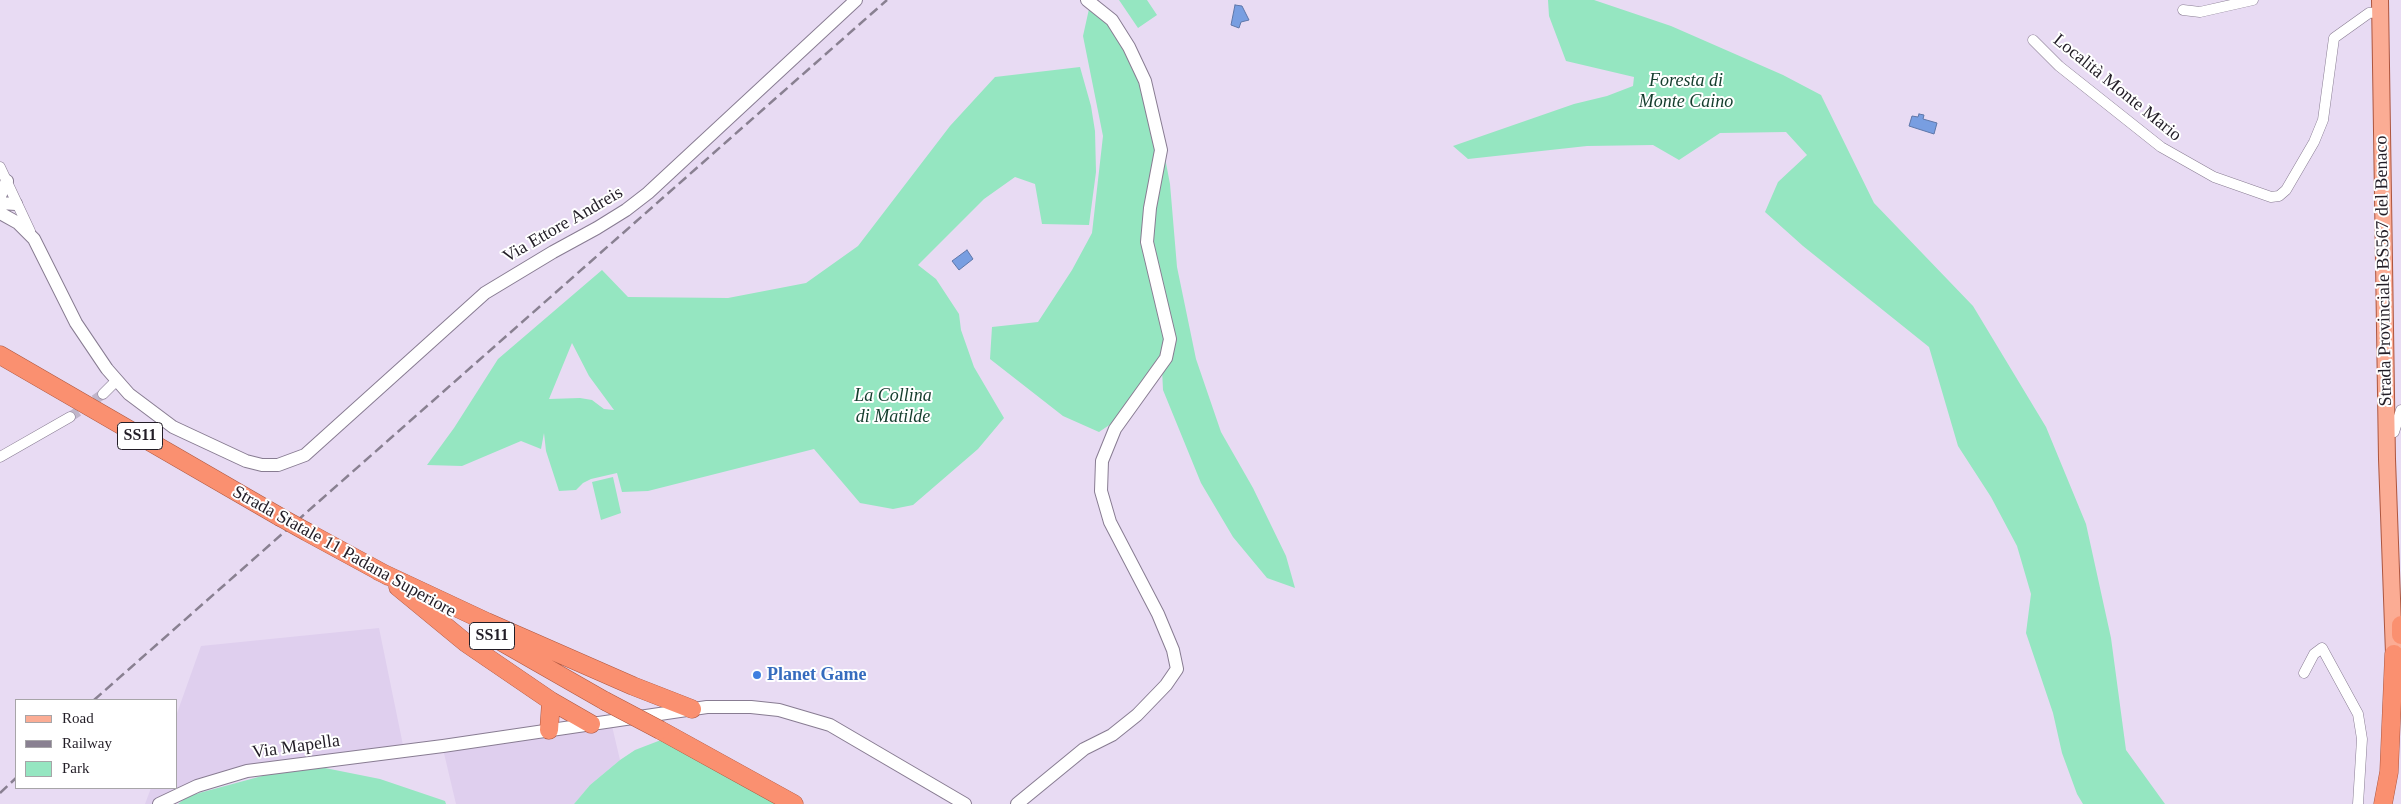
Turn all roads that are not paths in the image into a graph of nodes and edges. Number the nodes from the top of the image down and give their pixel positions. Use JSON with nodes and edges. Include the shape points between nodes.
{"nodes":[{"id":1,"x":856,"y":0,"type":"edge"},
{"id":2,"x":1087,"y":0,"type":"edge"},
{"id":3,"x":2253,"y":0,"type":"edge"},
{"id":4,"x":2382,"y":4,"type":"edge"},
{"id":5,"x":2183,"y":10,"type":"dead end"},
{"id":6,"x":2034,"y":40,"type":"dead end"},
{"id":7,"x":0,"y":167,"type":"edge"},
{"id":8,"x":7,"y":181,"type":"junction"},
{"id":9,"x":0,"y":196,"type":"edge"},
{"id":10,"x":16,"y":204,"type":"junction"},
{"id":11,"x":1,"y":210,"type":"edge"},
{"id":12,"x":34,"y":239,"type":"junction"},
{"id":13,"x":0,"y":355,"type":"edge"},
{"id":14,"x":117,"y":380,"type":"junction"},
{"id":15,"x":103,"y":394,"type":"tunnel mouth"},
{"id":16,"x":2401,"y":410,"type":"edge"},
{"id":17,"x":70,"y":418,"type":"tunnel mouth"},
{"id":18,"x":2394,"y":432,"type":"junction"},
{"id":19,"x":0,"y":457,"type":"edge"},
{"id":20,"x":378,"y":571,"type":"junction"},
{"id":21,"x":2401,"y":625,"type":"edge"},
{"id":22,"x":2401,"y":635,"type":"edge"},
{"id":23,"x":2394,"y":654,"type":"junction"},
{"id":24,"x":2304,"y":673,"type":"dead end"},
{"id":25,"x":551,"y":701,"type":"junction"},
{"id":26,"x":692,"y":709,"type":"junction"},
{"id":27,"x":2401,"y":722,"type":"edge"},
{"id":28,"x":591,"y":724,"type":"junction"},
{"id":29,"x":549,"y":730,"type":"junction"},
{"id":30,"x":159,"y":804,"type":"edge"},
{"id":31,"x":794,"y":804,"type":"edge"},
{"id":32,"x":965,"y":804,"type":"edge"},
{"id":33,"x":1017,"y":804,"type":"edge"},
{"id":34,"x":2358,"y":804,"type":"edge"},
{"id":35,"x":2383,"y":804,"type":"edge"}],
"edges":[{"from":1,"to":14,"type":"street","name":"Via Ettore Andreis","via":[[648,193],[605,224],[506,278],[485,293],[305,455],[278,465],[246,461],[173,427],[135,399]]},
{"from":2,"to":33,"type":"street","via":[[1112,20],[1129,48],[1145,81],[1161,150],[1147,242],[1170,339],[1166,358],[1115,429],[1102,461],[1101,491],[1110,522],[1158,614],[1177,669],[1137,715],[1112,735],[1084,749]]},
{"from":3,"to":5,"type":"street","via":[[2200,12]]},
{"from":4,"to":6,"type":"street","name":"Località Monte Mario","via":[[2334,38],[2322,120],[2314,142],[2286,190],[2271,197],[2214,177],[2160,147],[2060,66]]},
{"from":4,"to":18,"type":"main road","name":"Strada Provinciale BS567 del Benaco"},
{"from":4,"to":23,"type":"main road","name":"Strada Provinciale BS567 del Benaco","via":[[2387,459]]},
{"from":7,"to":8,"type":"street"},
{"from":8,"to":9,"type":"street"},
{"from":8,"to":10,"type":"street"},
{"from":10,"to":11,"type":"street"},
{"from":10,"to":12,"type":"street"},
{"from":11,"to":12,"type":"street"},
{"from":12,"to":14,"type":"street","via":[[76,323]]},
{"from":13,"to":20,"type":"highway","name":"Strada Statale 11 Padana Superiore","number":"SS11","bridge":true},
{"from":14,"to":15,"type":"street"},
{"from":16,"to":18,"type":"street"},
{"from":17,"to":19,"type":"street"},
{"from":18,"to":21,"type":"main road","name":"Strada Provinciale BS567 del Benaco","via":[[2396,559]]},
{"from":20,"to":25,"type":"highway","via":[[466,643]]},
{"from":20,"to":26,"type":"highway","via":[[486,622]]},
{"from":20,"to":31,"type":"highway","name":"Strada Statale 11 Padana Superiore","number":"SS11","bridge":true},
{"from":21,"to":22,"type":"highway","name":"Strada Provinciale BS567 del Benaco"},
{"from":23,"to":27,"type":"highway","name":"Strada Provinciale BS567 del Benaco"},
{"from":23,"to":35,"type":"highway","via":[[2388,772]]},
{"from":24,"to":34,"type":"street","via":[[2314,654],[2322,648],[2358,714],[2362,739]]},
{"from":25,"to":28,"type":"highway"},
{"from":25,"to":29,"type":"highway"},
{"from":26,"to":28,"type":"street","name":"Via Mapella"},
{"from":26,"to":32,"type":"street","name":"Via Mapella","via":[[751,707],[779,710],[830,725]]},
{"from":28,"to":29,"type":"street","name":"Via Mapella"},
{"from":29,"to":30,"type":"street","name":"Via Mapella","via":[[246,771],[198,786]]}]}
